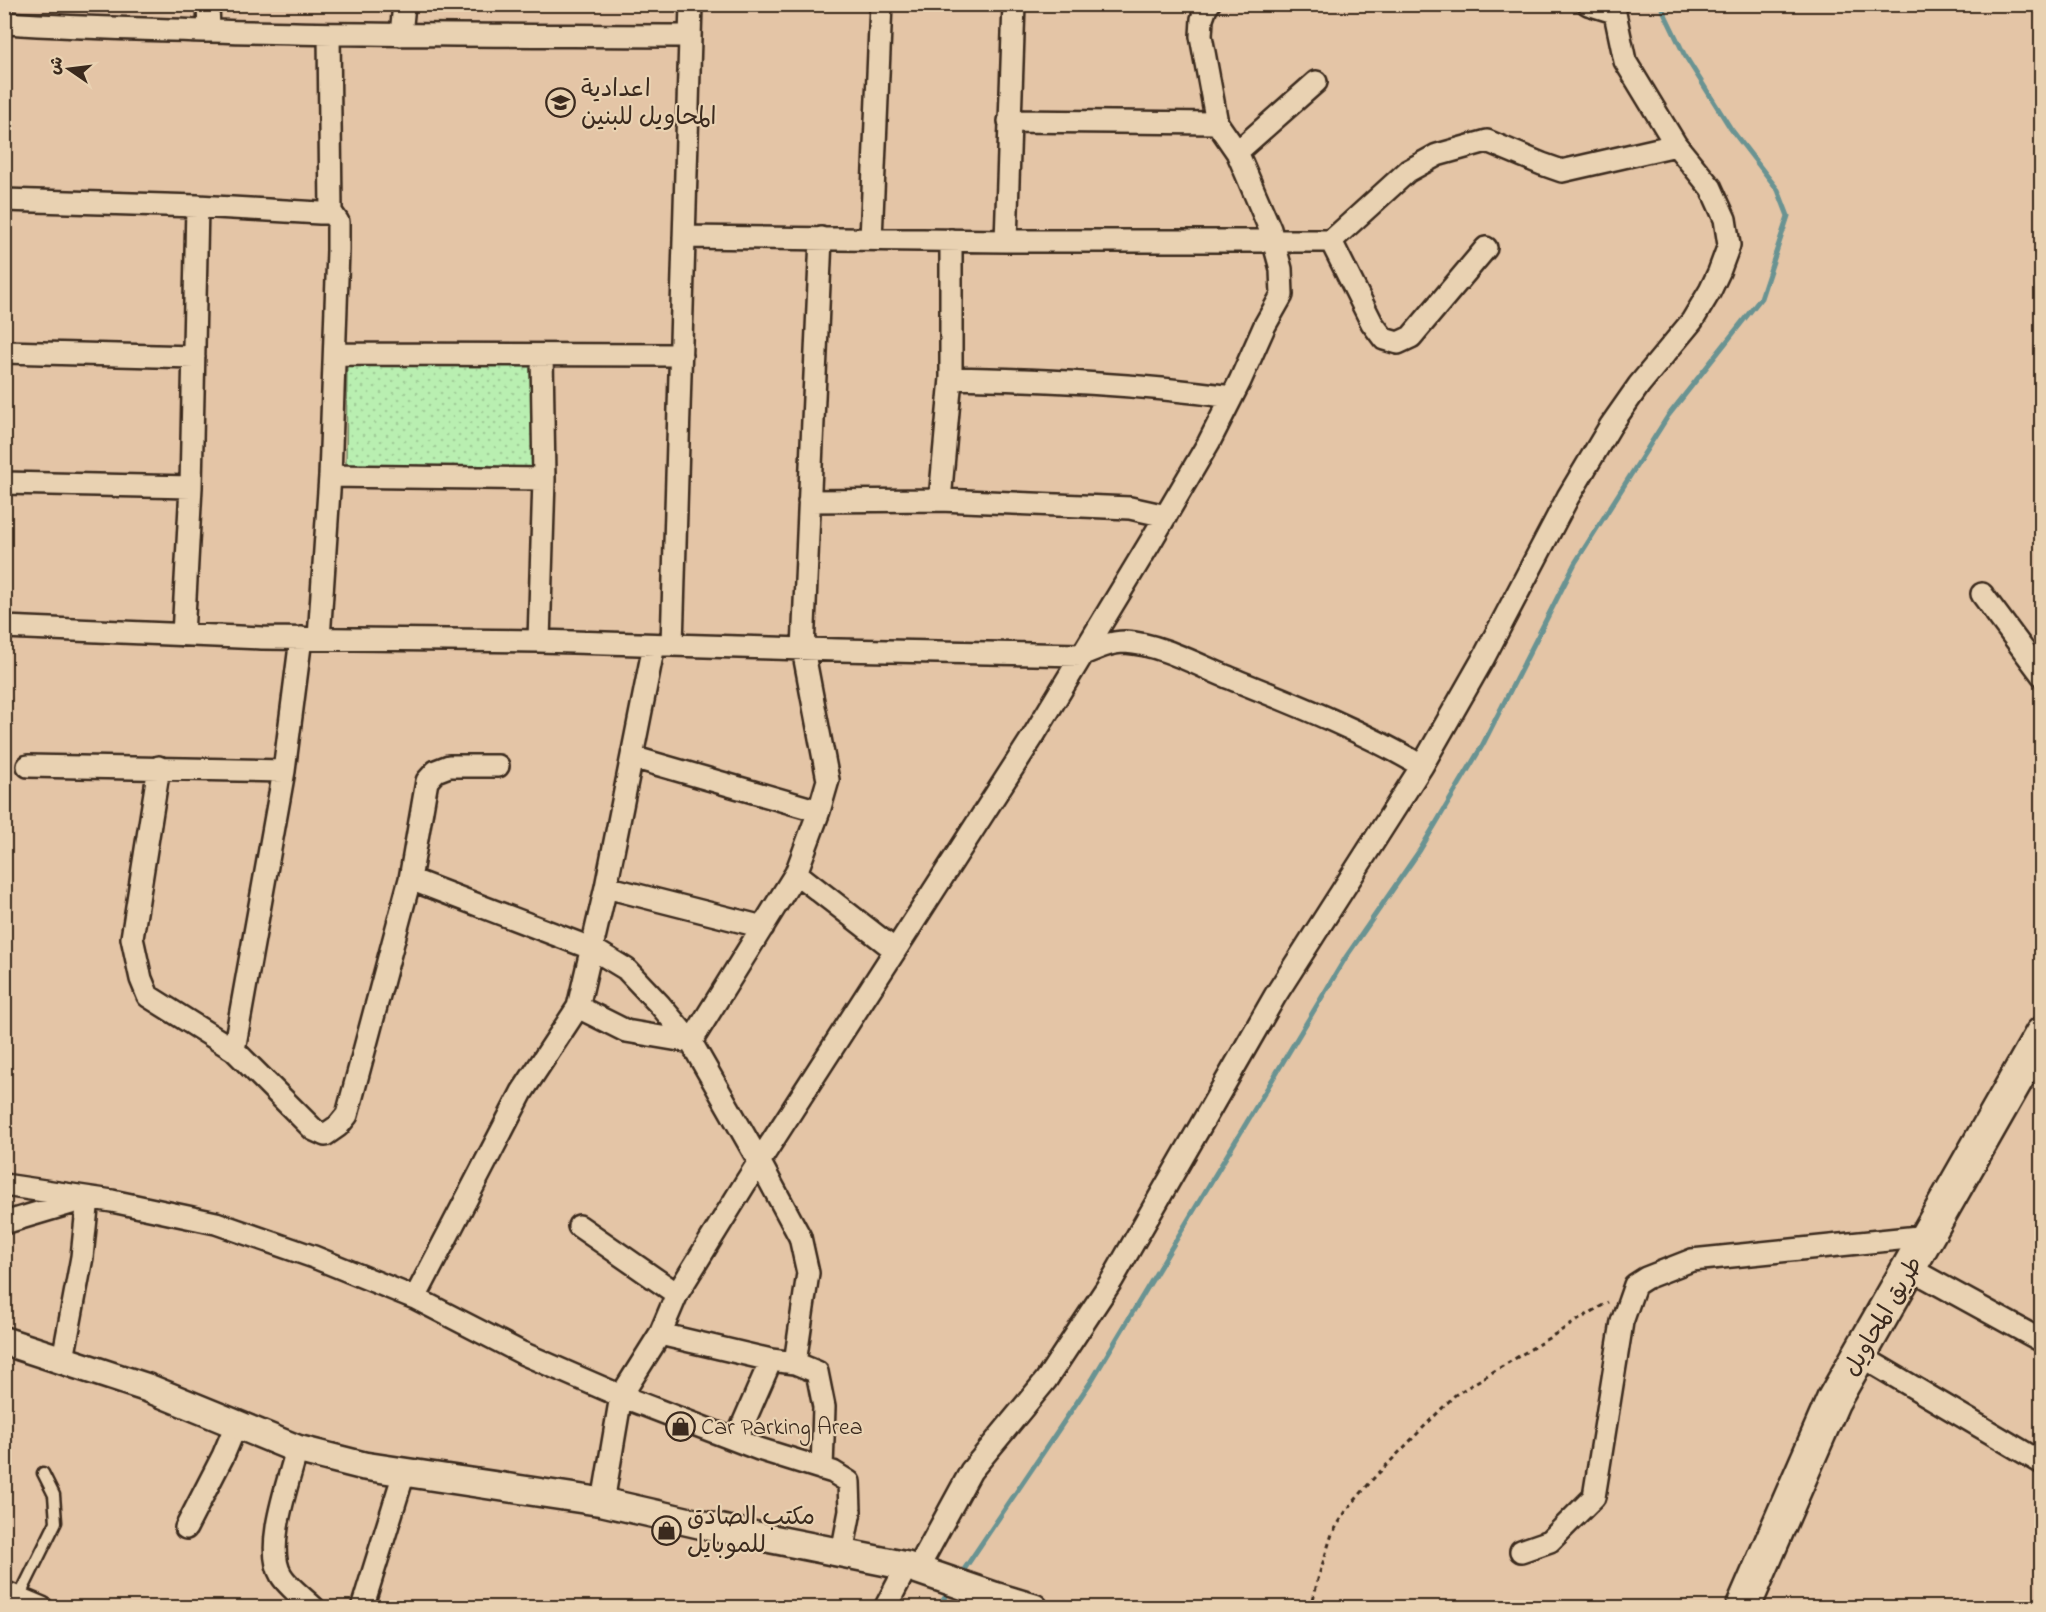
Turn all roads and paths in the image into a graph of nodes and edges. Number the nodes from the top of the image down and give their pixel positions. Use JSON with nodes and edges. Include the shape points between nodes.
{"nodes":[{"id":1,"x":208,"y":4,"type":"edge"},
{"id":2,"x":404,"y":4,"type":"edge"},
{"id":3,"x":691,"y":4,"type":"edge"},
{"id":4,"x":881,"y":4,"type":"edge"},
{"id":5,"x":1014,"y":4,"type":"edge"},
{"id":6,"x":1209,"y":4,"type":"edge"},
{"id":7,"x":1588,"y":4,"type":"edge"},
{"id":8,"x":1613,"y":8,"type":"edge"},
{"id":9,"x":6,"y":21,"type":"edge"},
{"id":10,"x":209,"y":31,"type":"junction"},
{"id":11,"x":329,"y":34,"type":"junction"},
{"id":12,"x":401,"y":35,"type":"junction"},
{"id":13,"x":690,"y":36,"type":"junction"},
{"id":14,"x":1316,"y":82,"type":"dead end"},
{"id":15,"x":1009,"y":121,"type":"junction"},
{"id":16,"x":1217,"y":123,"type":"junction"},
{"id":17,"x":1676,"y":145,"type":"junction"},
{"id":18,"x":1237,"y":152,"type":"junction"},
{"id":19,"x":4,"y":201,"type":"edge"},
{"id":20,"x":197,"y":206,"type":"junction"},
{"id":21,"x":331,"y":212,"type":"junction"},
{"id":22,"x":684,"y":237,"type":"junction"},
{"id":23,"x":821,"y":238,"type":"junction"},
{"id":24,"x":871,"y":239,"type":"junction"},
{"id":25,"x":951,"y":240,"type":"junction"},
{"id":26,"x":1006,"y":241,"type":"junction"},
{"id":27,"x":1273,"y":241,"type":"junction"},
{"id":28,"x":1331,"y":241,"type":"junction"},
{"id":29,"x":1486,"y":248,"type":"dead end"},
{"id":30,"x":4,"y":352,"type":"edge"},
{"id":31,"x":335,"y":354,"type":"junction"},
{"id":32,"x":542,"y":355,"type":"junction"},
{"id":33,"x":681,"y":355,"type":"junction"},
{"id":34,"x":194,"y":357,"type":"junction"},
{"id":35,"x":951,"y":378,"type":"junction"},
{"id":36,"x":1232,"y":397,"type":"junction"},
{"id":37,"x":330,"y":476,"type":"junction"},
{"id":38,"x":544,"y":479,"type":"junction"},
{"id":39,"x":4,"y":483,"type":"edge"},
{"id":40,"x":191,"y":487,"type":"junction"},
{"id":41,"x":940,"y":500,"type":"junction"},
{"id":42,"x":809,"y":501,"type":"junction"},
{"id":43,"x":1166,"y":516,"type":"junction"},
{"id":44,"x":1982,"y":594,"type":"dead end"},
{"id":45,"x":4,"y":627,"type":"edge"},
{"id":46,"x":183,"y":635,"type":"junction"},
{"id":47,"x":310,"y":638,"type":"junction"},
{"id":48,"x":539,"y":641,"type":"junction"},
{"id":49,"x":663,"y":645,"type":"junction"},
{"id":50,"x":803,"y":649,"type":"junction"},
{"id":51,"x":1082,"y":655,"type":"junction"},
{"id":52,"x":2042,"y":675,"type":"edge"},
{"id":53,"x":632,"y":756,"type":"junction"},
{"id":54,"x":28,"y":766,"type":"dead end"},
{"id":55,"x":498,"y":766,"type":"dead end"},
{"id":56,"x":1422,"y":766,"type":"junction"},
{"id":57,"x":159,"y":767,"type":"junction"},
{"id":58,"x":284,"y":771,"type":"junction"},
{"id":59,"x":819,"y":812,"type":"junction"},
{"id":60,"x":796,"y":873,"type":"junction"},
{"id":61,"x":410,"y":879,"type":"junction"},
{"id":62,"x":606,"y":887,"type":"junction"},
{"id":63,"x":763,"y":927,"type":"junction"},
{"id":64,"x":593,"y":949,"type":"junction"},
{"id":65,"x":895,"y":950,"type":"junction"},
{"id":66,"x":578,"y":1007,"type":"junction"},
{"id":67,"x":2042,"y":1034,"type":"edge"},
{"id":68,"x":691,"y":1042,"type":"junction"},
{"id":69,"x":234,"y":1050,"type":"junction"},
{"id":70,"x":759,"y":1161,"type":"junction"},
{"id":71,"x":4,"y":1185,"type":"edge"},
{"id":72,"x":88,"y":1198,"type":"junction"},
{"id":73,"x":4,"y":1224,"type":"edge"},
{"id":74,"x":579,"y":1226,"type":"dead end"},
{"id":75,"x":1928,"y":1236,"type":"junction"},
{"id":76,"x":1910,"y":1268,"type":"junction"},
{"id":77,"x":1635,"y":1285,"type":"junction"},
{"id":78,"x":677,"y":1294,"type":"junction"},
{"id":79,"x":415,"y":1298,"type":"junction"},
{"id":80,"x":660,"y":1334,"type":"junction"},
{"id":81,"x":4,"y":1341,"type":"edge"},
{"id":82,"x":2042,"y":1341,"type":"edge"},
{"id":83,"x":1859,"y":1355,"type":"junction"},
{"id":84,"x":63,"y":1359,"type":"junction"},
{"id":85,"x":771,"y":1360,"type":"junction"},
{"id":86,"x":795,"y":1363,"type":"junction"},
{"id":87,"x":621,"y":1396,"type":"junction"},
{"id":88,"x":236,"y":1425,"type":"junction"},
{"id":89,"x":736,"y":1440,"type":"junction"},
{"id":90,"x":297,"y":1449,"type":"junction"},
{"id":91,"x":2042,"y":1463,"type":"edge"},
{"id":92,"x":822,"y":1469,"type":"junction"},
{"id":93,"x":43,"y":1473,"type":"dead end"},
{"id":94,"x":404,"y":1473,"type":"junction"},
{"id":95,"x":603,"y":1502,"type":"junction"},
{"id":96,"x":186,"y":1528,"type":"dead end"},
{"id":97,"x":1521,"y":1551,"type":"dead end"},
{"id":98,"x":842,"y":1553,"type":"junction"},
{"id":99,"x":920,"y":1571,"type":"junction"},
{"id":100,"x":12,"y":1595,"type":"edge"},
{"id":101,"x":42,"y":1608,"type":"edge"},
{"id":102,"x":314,"y":1608,"type":"edge"},
{"id":103,"x":362,"y":1608,"type":"edge"},
{"id":104,"x":885,"y":1608,"type":"edge"},
{"id":105,"x":1034,"y":1608,"type":"edge"},
{"id":106,"x":1311,"y":1608,"type":"edge"},
{"id":107,"x":1743,"y":1608,"type":"edge"}],
"edges":[{"from":1,"to":10,"type":"street"},
{"from":2,"to":12,"type":"street"},
{"from":3,"to":13,"type":"street"},
{"from":4,"to":24,"type":"street"},
{"from":5,"to":15,"type":"street"},
{"from":6,"to":16,"type":"street","via":[[1202,19],[1202,36]]},
{"from":7,"to":8,"type":"street"},
{"from":8,"to":17,"type":"street","via":[[1625,61]]},
{"from":9,"to":10,"type":"street","via":[[63,27]]},
{"from":10,"to":11,"type":"street"},
{"from":11,"to":12,"type":"street"},
{"from":11,"to":21,"type":"street"},
{"from":12,"to":13,"type":"street"},
{"from":13,"to":22,"type":"street"},
{"from":14,"to":18,"type":"street"},
{"from":15,"to":16,"type":"street"},
{"from":15,"to":26,"type":"street"},
{"from":16,"to":18,"type":"street"},
{"from":17,"to":28,"type":"street","via":[[1562,171],[1487,141],[1437,155],[1408,171]]},
{"from":17,"to":56,"type":"street","via":[[1711,188],[1725,219],[1729,245],[1719,272],[1692,321],[1639,385],[1605,435]]},
{"from":18,"to":27,"type":"street"},
{"from":19,"to":20,"type":"street"},
{"from":20,"to":21,"type":"street"},
{"from":20,"to":34,"type":"street"},
{"from":21,"to":31,"type":"street","via":[[338,222]]},
{"from":22,"to":23,"type":"street"},
{"from":22,"to":33,"type":"street"},
{"from":23,"to":24,"type":"street"},
{"from":23,"to":42,"type":"street"},
{"from":24,"to":25,"type":"street"},
{"from":25,"to":26,"type":"street"},
{"from":25,"to":35,"type":"street"},
{"from":26,"to":27,"type":"street"},
{"from":27,"to":28,"type":"street"},
{"from":27,"to":36,"type":"street","via":[[1281,269],[1282,295]]},
{"from":28,"to":29,"type":"street","via":[[1372,323],[1384,339],[1398,343],[1411,337]]},
{"from":30,"to":34,"type":"street"},
{"from":31,"to":32,"type":"street"},
{"from":31,"to":37,"type":"street"},
{"from":32,"to":33,"type":"street"},
{"from":32,"to":38,"type":"street"},
{"from":33,"to":49,"type":"street"},
{"from":34,"to":40,"type":"street"},
{"from":35,"to":36,"type":"street","via":[[1078,381]]},
{"from":35,"to":41,"type":"street"},
{"from":36,"to":43,"type":"street"},
{"from":37,"to":38,"type":"street"},
{"from":37,"to":47,"type":"street"},
{"from":38,"to":48,"type":"street"},
{"from":39,"to":40,"type":"street"},
{"from":40,"to":46,"type":"street"},
{"from":41,"to":42,"type":"street"},
{"from":41,"to":43,"type":"street","via":[[1130,508]]},
{"from":42,"to":50,"type":"street"},
{"from":43,"to":51,"type":"street"},
{"from":44,"to":52,"type":"street"},
{"from":45,"to":46,"type":"street"},
{"from":46,"to":47,"type":"street"},
{"from":47,"to":48,"type":"street"},
{"from":47,"to":58,"type":"street"},
{"from":48,"to":49,"type":"street"},
{"from":49,"to":50,"type":"street"},
{"from":49,"to":53,"type":"street"},
{"from":50,"to":51,"type":"street"},
{"from":50,"to":59,"type":"street","via":[[828,780]]},
{"from":51,"to":56,"type":"street","via":[[1124,642],[1175,655],[1333,720]]},
{"from":51,"to":65,"type":"street"},
{"from":53,"to":59,"type":"street"},
{"from":53,"to":62,"type":"street"},
{"from":54,"to":57,"type":"street"},
{"from":55,"to":61,"type":"street","via":[[449,766],[436,771],[427,781]]},
{"from":56,"to":99,"type":"street","via":[[1275,996],[1112,1280],[1046,1380],[971,1471]]},
{"from":57,"to":58,"type":"street"},
{"from":57,"to":69,"type":"street","via":[[132,938],[136,963],[148,996]]},
{"from":58,"to":69,"type":"street"},
{"from":59,"to":60,"type":"street"},
{"from":60,"to":63,"type":"street"},
{"from":60,"to":65,"type":"street"},
{"from":61,"to":64,"type":"street"},
{"from":61,"to":69,"type":"street","via":[[347,1115],[338,1126],[325,1135],[314,1130]]},
{"from":62,"to":63,"type":"street"},
{"from":62,"to":64,"type":"street"},
{"from":63,"to":68,"type":"street"},
{"from":64,"to":66,"type":"street"},
{"from":64,"to":68,"type":"street","via":[[626,969]]},
{"from":65,"to":70,"type":"street"},
{"from":66,"to":68,"type":"street","via":[[626,1031]]},
{"from":66,"to":79,"type":"street","via":[[522,1092]]},
{"from":67,"to":75,"type":"main road","name":"طريق المحاويل"},
{"from":68,"to":70,"type":"street"},
{"from":70,"to":78,"type":"street"},
{"from":70,"to":86,"type":"street","via":[[800,1238],[808,1273]]},
{"from":71,"to":72,"type":"street"},
{"from":72,"to":73,"type":"street"},
{"from":72,"to":79,"type":"street","via":[[216,1223]]},
{"from":72,"to":84,"type":"street","via":[[82,1257]]},
{"from":74,"to":78,"type":"street"},
{"from":75,"to":76,"type":"main road","name":"طريق المحاويل"},
{"from":75,"to":77,"type":"street","via":[[1692,1260]]},
{"from":76,"to":82,"type":"street"},
{"from":76,"to":83,"type":"main road","name":"طريق المحاويل"},
{"from":77,"to":97,"type":"street","via":[[1622,1322],[1594,1497],[1550,1541]]},
{"from":77,"to":106,"type":"path","via":[[1455,1395],[1346,1511],[1332,1534]]},
{"from":78,"to":80,"type":"street"},
{"from":79,"to":87,"type":"street","via":[[522,1353]]},
{"from":80,"to":85,"type":"street"},
{"from":80,"to":87,"type":"street"},
{"from":81,"to":84,"type":"street"},
{"from":83,"to":91,"type":"street"},
{"from":83,"to":107,"type":"main road","name":"طريق المحاويل","via":[[1833,1401]]},
{"from":84,"to":88,"type":"street","via":[[148,1388]]},
{"from":85,"to":86,"type":"street"},
{"from":85,"to":89,"type":"street"},
{"from":86,"to":92,"type":"street","via":[[817,1372],[821,1385]]},
{"from":87,"to":89,"type":"street"},
{"from":87,"to":95,"type":"street"},
{"from":88,"to":90,"type":"street"},
{"from":88,"to":96,"type":"street"},
{"from":89,"to":92,"type":"street"},
{"from":90,"to":94,"type":"street"},
{"from":90,"to":102,"type":"street","via":[[276,1529],[274,1554],[281,1576]]},
{"from":92,"to":98,"type":"street","via":[[849,1482],[850,1510]]},
{"from":93,"to":100,"type":"lane","via":[[54,1495],[56,1522]]},
{"from":94,"to":95,"type":"street"},
{"from":94,"to":103,"type":"street"},
{"from":95,"to":98,"type":"street"},
{"from":98,"to":99,"type":"street"},
{"from":99,"to":104,"type":"street"},
{"from":99,"to":105,"type":"street"},
{"from":100,"to":101,"type":"street"}]}
